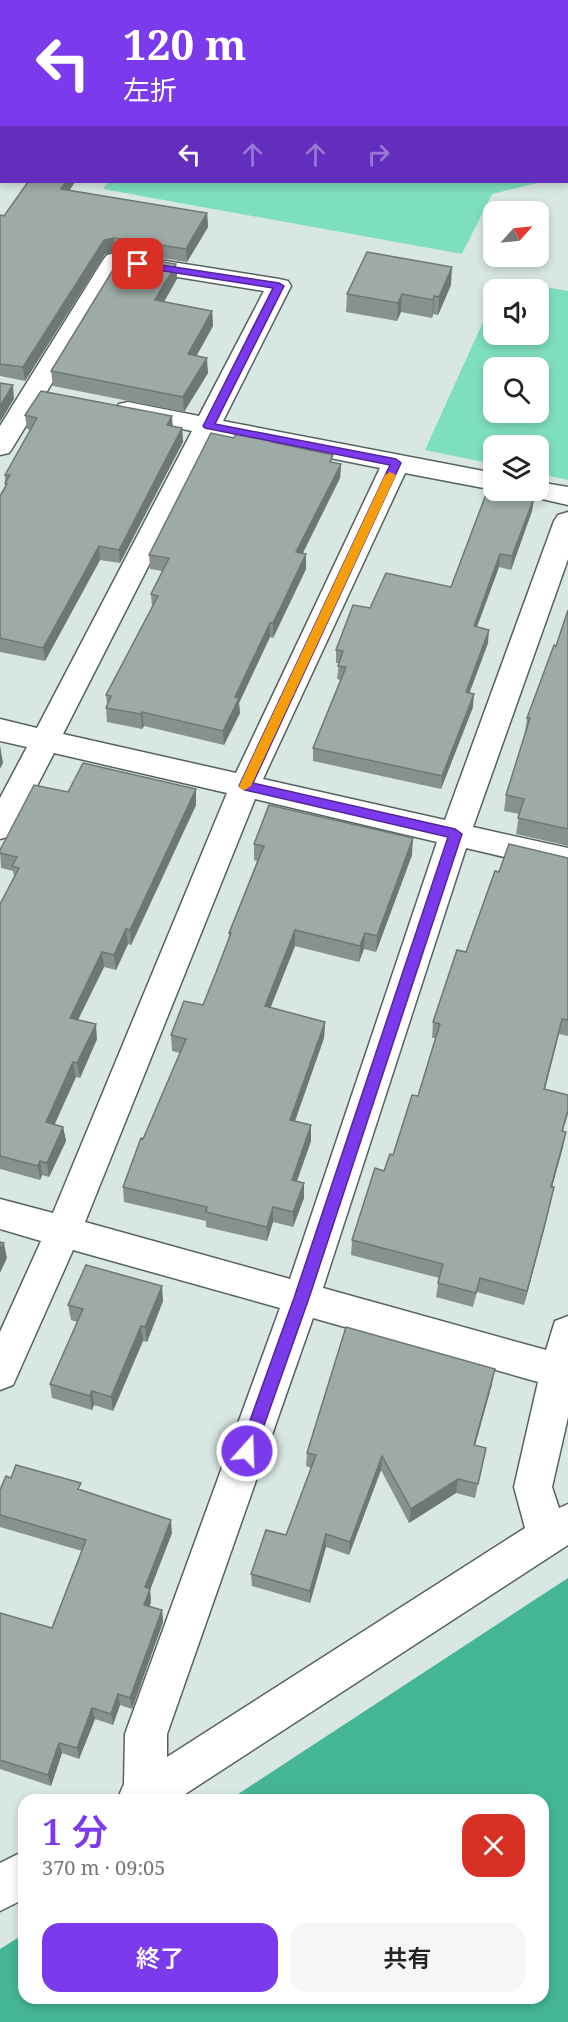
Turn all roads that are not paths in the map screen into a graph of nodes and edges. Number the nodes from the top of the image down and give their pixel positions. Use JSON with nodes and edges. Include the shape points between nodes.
{"nodes":[{"id":1,"x":103,"y":406,"type":"edge"},
{"id":2,"x":208,"y":426,"type":"junction"},
{"id":3,"x":0,"y":447,"type":"edge"},
{"id":4,"x":396,"y":463,"type":"junction"},
{"id":5,"x":483,"y":480,"type":"edge"},
{"id":6,"x":549,"y":492,"type":"edge"},
{"id":7,"x":568,"y":496,"type":"edge"},
{"id":8,"x":568,"y":521,"type":"edge"},
{"id":9,"x":0,"y":730,"type":"edge"},
{"id":10,"x":47,"y":740,"type":"junction"},
{"id":11,"x":245,"y":786,"type":"junction"},
{"id":12,"x":0,"y":828,"type":"edge"},
{"id":13,"x":455,"y":834,"type":"junction"},
{"id":14,"x":568,"y":860,"type":"edge"},
{"id":15,"x":0,"y":1214,"type":"edge"},
{"id":16,"x":63,"y":1232,"type":"junction"},
{"id":17,"x":302,"y":1298,"type":"junction"},
{"id":18,"x":568,"y":1333,"type":"edge"},
{"id":19,"x":564,"y":1372,"type":"edge"},
{"id":20,"x":0,"y":1373,"type":"edge"},
{"id":21,"x":558,"y":1529,"type":"edge"},
{"id":22,"x":142,"y":1794,"type":"edge"},
{"id":23,"x":148,"y":1794,"type":"edge"},
{"id":24,"x":18,"y":1877,"type":"edge"},
{"id":25,"x":0,"y":1889,"type":"edge"}],
"edges":[{"from":1,"to":2,"type":"street"},
{"from":2,"to":3,"type":"street","via":[[279,286],[115,260]]},
{"from":2,"to":4,"type":"street"},
{"from":2,"to":10,"type":"street"},
{"from":4,"to":5,"type":"street"},
{"from":4,"to":11,"type":"street"},
{"from":6,"to":7,"type":"street"},
{"from":8,"to":13,"type":"street"},
{"from":9,"to":10,"type":"street"},
{"from":10,"to":11,"type":"street"},
{"from":10,"to":12,"type":"street"},
{"from":11,"to":13,"type":"street"},
{"from":11,"to":16,"type":"street"},
{"from":13,"to":14,"type":"street"},
{"from":13,"to":17,"type":"street"},
{"from":15,"to":16,"type":"street"},
{"from":16,"to":17,"type":"street"},
{"from":16,"to":20,"type":"street"},
{"from":17,"to":19,"type":"street"},
{"from":17,"to":22,"type":"street","via":[[146,1734]]},
{"from":18,"to":19,"type":"street"},
{"from":19,"to":21,"type":"street","via":[[533,1486]]},
{"from":21,"to":23,"type":"street"},
{"from":24,"to":25,"type":"street"}]}
